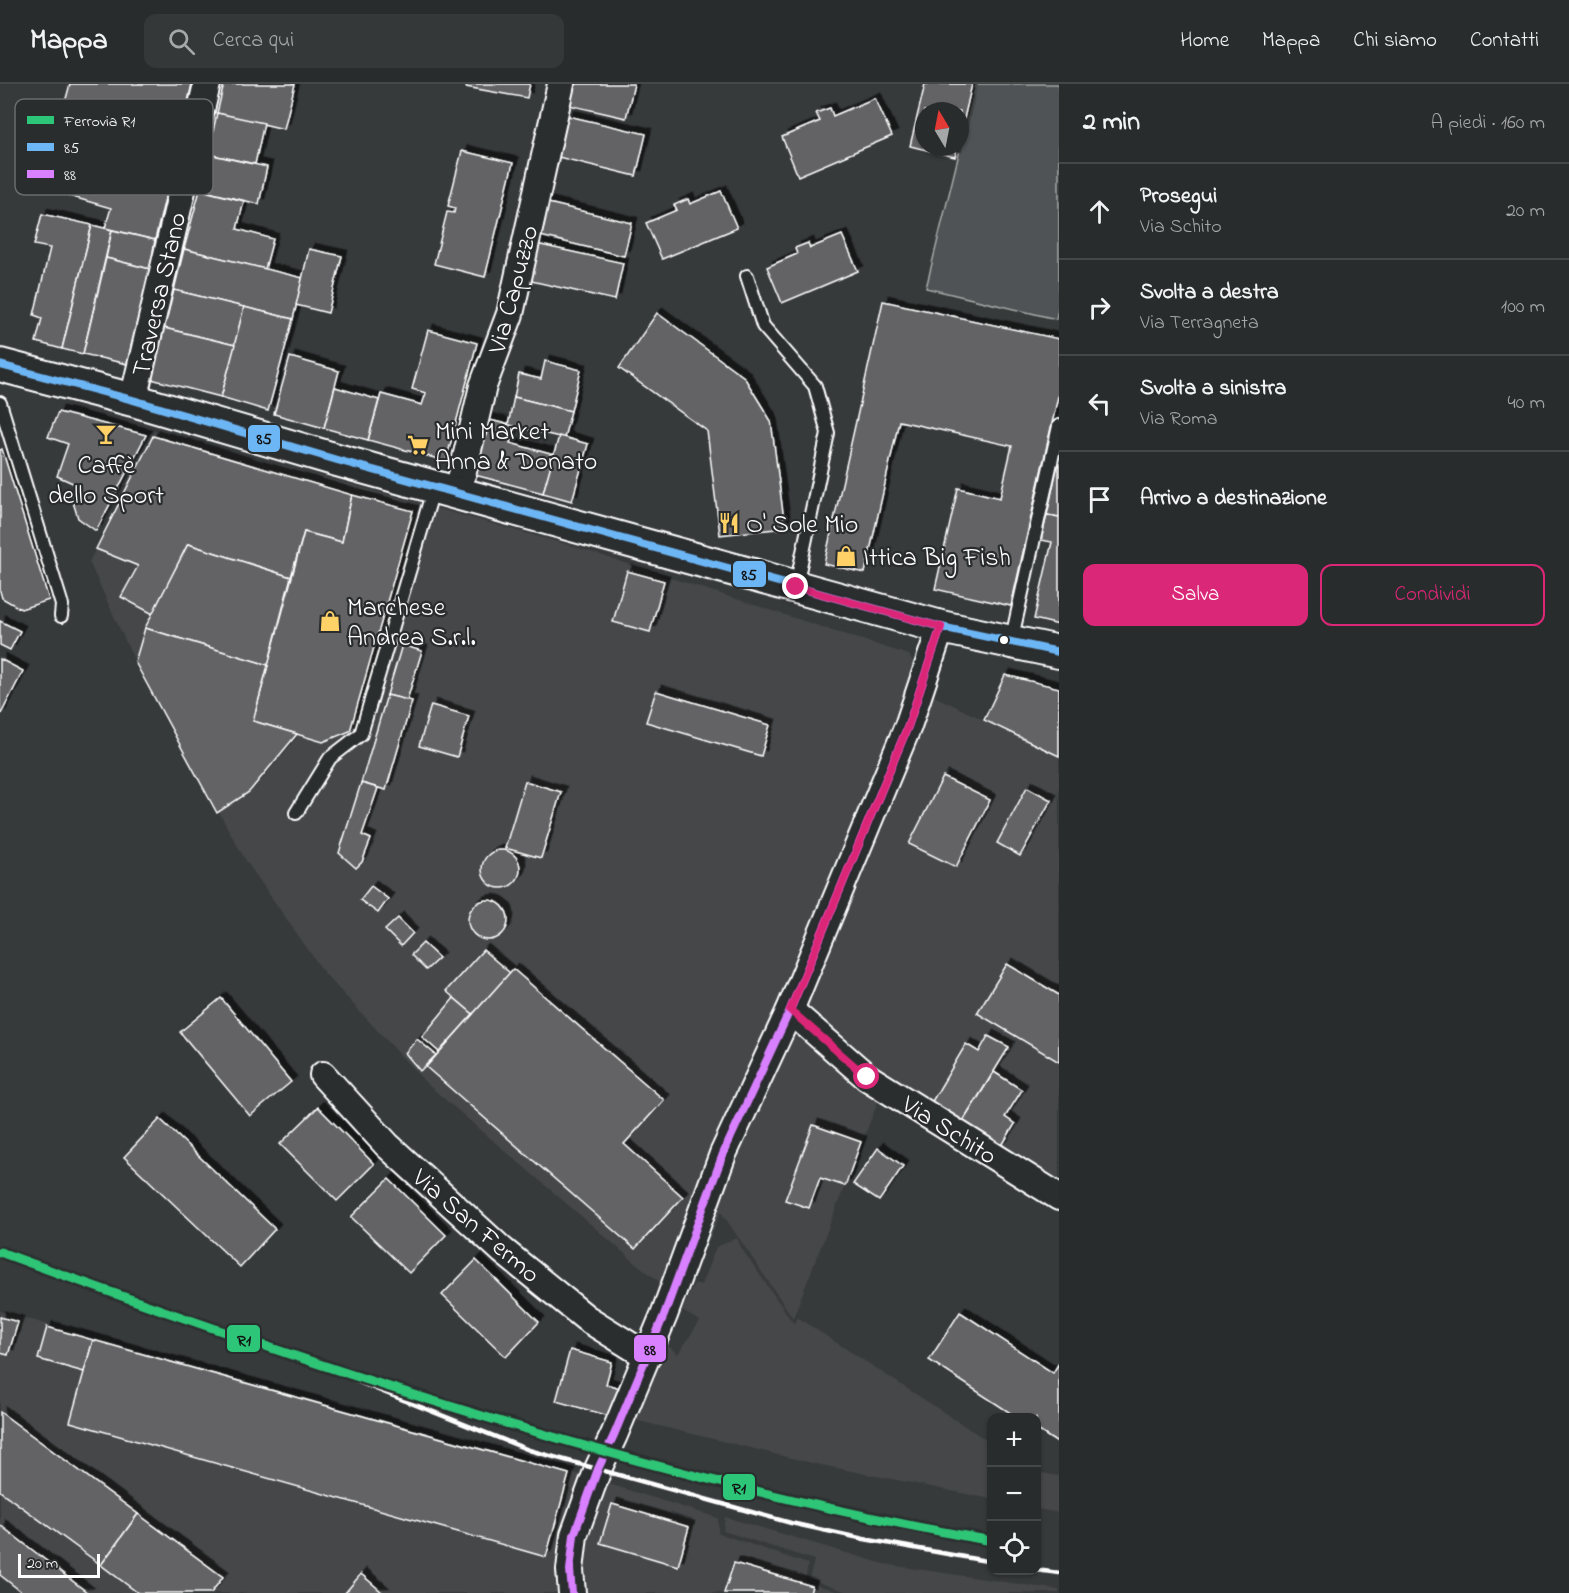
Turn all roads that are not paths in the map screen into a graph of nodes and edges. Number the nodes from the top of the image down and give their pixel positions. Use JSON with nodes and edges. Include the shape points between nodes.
{"nodes":[{"id":1,"x":207,"y":84,"type":"edge"},
{"id":2,"x":561,"y":84,"type":"edge"},
{"id":3,"x":204,"y":99,"type":"edge"},
{"id":4,"x":181,"y":195,"type":"edge"},
{"id":5,"x":747,"y":276,"type":"dead end"},
{"id":6,"x":0,"y":365,"type":"edge"},
{"id":7,"x":134,"y":400,"type":"junction"},
{"id":8,"x":0,"y":403,"type":"edge"},
{"id":9,"x":1059,"y":426,"type":"edge"},
{"id":10,"x":446,"y":489,"type":"junction"},
{"id":11,"x":796,"y":587,"type":"junction"},
{"id":12,"x":61,"y":616,"type":"dead end"},
{"id":13,"x":941,"y":627,"type":"junction"},
{"id":14,"x":1011,"y":642,"type":"junction"},
{"id":15,"x":1059,"y":652,"type":"edge"},
{"id":16,"x":296,"y":813,"type":"dead end"},
{"id":17,"x":790,"y":1010,"type":"junction"},
{"id":18,"x":323,"y":1075,"type":"dead end"},
{"id":19,"x":1059,"y":1197,"type":"edge"},
{"id":20,"x":647,"y":1356,"type":"junction"},
{"id":21,"x":572,"y":1593,"type":"edge"}],
"edges":[{"from":1,"to":3,"type":"street","name":"Traversa Stano"},
{"from":2,"to":10,"type":"street","name":"Via Capuzzo","via":[[510,314]]},
{"from":4,"to":7,"type":"street","name":"Traversa Stano"},
{"from":5,"to":11,"type":"lane","via":[[764,326],[815,386],[828,432]]},
{"from":6,"to":7,"type":"street"},
{"from":7,"to":10,"type":"street"},
{"from":8,"to":12,"type":"lane","via":[[62,605]]},
{"from":9,"to":14,"type":"lane"},
{"from":10,"to":11,"type":"street"},
{"from":10,"to":16,"type":"lane","via":[[361,734],[330,758]]},
{"from":11,"to":13,"type":"street"},
{"from":13,"to":14,"type":"street"},
{"from":13,"to":17,"type":"street","via":[[908,726]]},
{"from":14,"to":15,"type":"street"},
{"from":17,"to":19,"type":"street","name":"Via Schito","via":[[867,1077]]},
{"from":17,"to":20,"type":"street","via":[[723,1154]]},
{"from":18,"to":20,"type":"street","name":"Via San Fermo","via":[[387,1145],[503,1251],[586,1318]]},
{"from":20,"to":21,"type":"street","via":[[574,1534]]}]}
